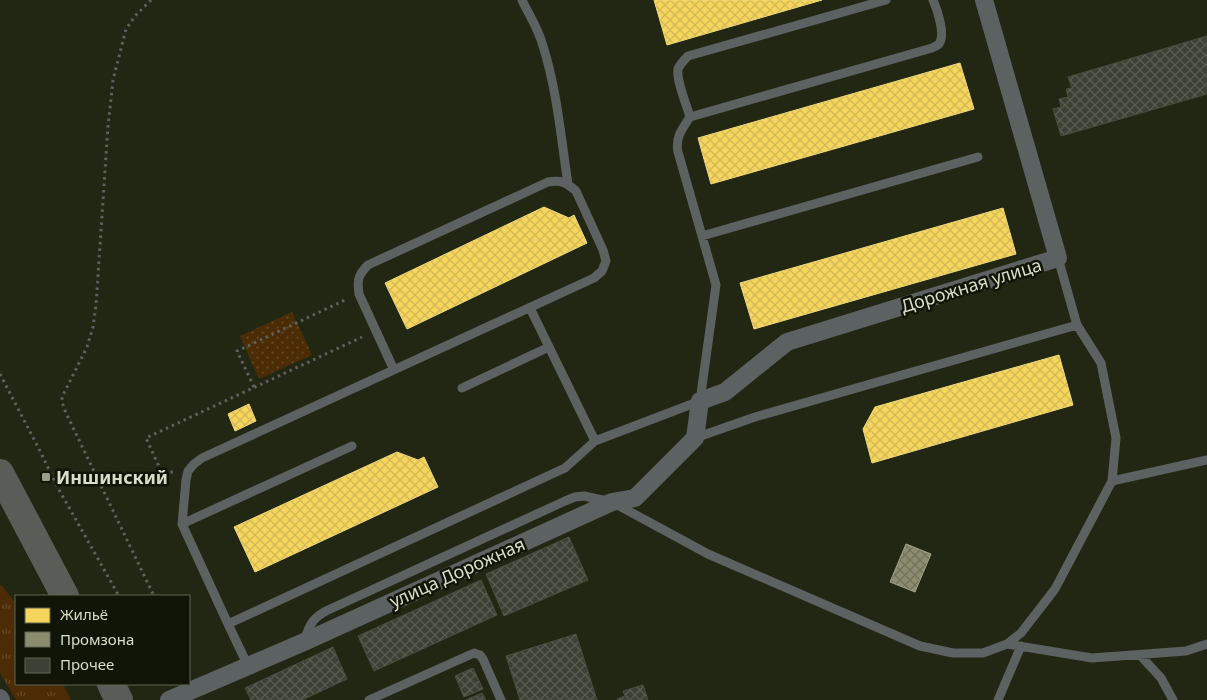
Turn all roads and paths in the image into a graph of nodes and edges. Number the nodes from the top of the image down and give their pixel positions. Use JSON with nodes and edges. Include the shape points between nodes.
{"nodes":[{"id":1,"x":151,"y":0,"type":"edge"},
{"id":2,"x":522,"y":0,"type":"edge"},
{"id":3,"x":886,"y":0,"type":"edge"},
{"id":4,"x":932,"y":0,"type":"edge"},
{"id":5,"x":984,"y":0,"type":"edge"},
{"id":6,"x":690,"y":118,"type":"junction"},
{"id":7,"x":978,"y":157,"type":"dead end"},
{"id":8,"x":568,"y":184,"type":"junction"},
{"id":9,"x":702,"y":236,"type":"junction"},
{"id":10,"x":1058,"y":258,"type":"junction"},
{"id":11,"x":359,"y":294,"type":"junction"},
{"id":12,"x":530,"y":308,"type":"junction"},
{"id":13,"x":1077,"y":325,"type":"junction"},
{"id":14,"x":376,"y":330,"type":"junction"},
{"id":15,"x":549,"y":347,"type":"junction"},
{"id":16,"x":394,"y":370,"type":"junction"},
{"id":17,"x":0,"y":374,"type":"edge"},
{"id":18,"x":254,"y":387,"type":"junction"},
{"id":19,"x":462,"y":388,"type":"dead end"},
{"id":20,"x":700,"y":401,"type":"junction"},
{"id":21,"x":695,"y":438,"type":"junction"},
{"id":22,"x":595,"y":442,"type":"junction"},
{"id":23,"x":352,"y":446,"type":"dead end"},
{"id":24,"x":1207,"y":460,"type":"edge"},
{"id":25,"x":188,"y":471,"type":"junction"},
{"id":26,"x":0,"y":473,"type":"edge"},
{"id":27,"x":1112,"y":481,"type":"junction"},
{"id":28,"x":612,"y":502,"type":"junction"},
{"id":29,"x":182,"y":524,"type":"junction"},
{"id":30,"x":64,"y":595,"type":"edge"},
{"id":31,"x":117,"y":595,"type":"edge"},
{"id":32,"x":154,"y":595,"type":"edge"},
{"id":33,"x":228,"y":624,"type":"junction"},
{"id":34,"x":1007,"y":644,"type":"junction"},
{"id":35,"x":1207,"y":644,"type":"edge"},
{"id":36,"x":1021,"y":646,"type":"junction"},
{"id":37,"x":1140,"y":655,"type":"junction"},
{"id":38,"x":248,"y":666,"type":"junction"},
{"id":39,"x":112,"y":685,"type":"edge"},
{"id":40,"x":119,"y":700,"type":"edge"},
{"id":41,"x":169,"y":700,"type":"edge"},
{"id":42,"x":368,"y":700,"type":"edge"},
{"id":43,"x":501,"y":700,"type":"edge"},
{"id":44,"x":998,"y":700,"type":"edge"},
{"id":45,"x":1173,"y":700,"type":"edge"}],
"edges":[{"from":1,"to":32,"type":"path","via":[[126,30],[113,80],[93,326],[62,402]]},
{"from":2,"to":8,"type":"lane","via":[[548,61]]},
{"from":3,"to":6,"type":"lane","via":[[688,56],[678,69],[678,78]]},
{"from":4,"to":6,"type":"lane","via":[[942,37],[932,48]]},
{"from":5,"to":10,"type":"street","name":"Дорожная улица"},
{"from":6,"to":9,"type":"lane","via":[[678,136],[677,145]]},
{"from":7,"to":9,"type":"lane"},
{"from":8,"to":11,"type":"lane","via":[[548,182],[368,265],[357,283]]},
{"from":8,"to":12,"type":"lane","via":[[576,191],[606,261],[594,278]]},
{"from":9,"to":20,"type":"lane","via":[[716,285]]},
{"from":10,"to":13,"type":"lane"},
{"from":10,"to":20,"type":"street","name":"Дорожная улица","via":[[787,342],[725,392]]},
{"from":11,"to":14,"type":"lane"},
{"from":11,"to":18,"type":"path","via":[[237,351]]},
{"from":12,"to":15,"type":"lane"},
{"from":12,"to":16,"type":"lane"},
{"from":13,"to":21,"type":"lane","via":[[754,417]]},
{"from":13,"to":27,"type":"lane","via":[[1101,363],[1116,438]]},
{"from":14,"to":16,"type":"lane"},
{"from":14,"to":18,"type":"path"},
{"from":15,"to":19,"type":"lane"},
{"from":15,"to":22,"type":"lane"},
{"from":16,"to":25,"type":"lane","via":[[202,458]]},
{"from":17,"to":31,"type":"path"},
{"from":18,"to":25,"type":"path","via":[[146,438],[162,473]]},
{"from":20,"to":21,"type":"street"},
{"from":20,"to":22,"type":"lane"},
{"from":21,"to":28,"type":"street","name":"улица Дорожная","via":[[635,498]]},
{"from":22,"to":33,"type":"lane","via":[[565,468]]},
{"from":23,"to":29,"type":"lane"},
{"from":24,"to":27,"type":"lane"},
{"from":25,"to":29,"type":"lane"},
{"from":26,"to":30,"type":"highway"},
{"from":27,"to":34,"type":"lane","via":[[1055,589],[1021,633]]},
{"from":28,"to":34,"type":"lane","via":[[708,554],[920,646],[953,653],[983,653]]},
{"from":28,"to":38,"type":"street","name":"улица Дорожная"},
{"from":29,"to":33,"type":"lane"},
{"from":33,"to":38,"type":"lane"},
{"from":34,"to":36,"type":"lane"},
{"from":35,"to":37,"type":"lane","via":[[1186,651]]},
{"from":36,"to":37,"type":"lane","via":[[1092,658]]},
{"from":36,"to":44,"type":"lane"},
{"from":37,"to":45,"type":"lane","via":[[1161,678]]},
{"from":38,"to":41,"type":"street","name":"улица Дорожная"},
{"from":39,"to":40,"type":"highway"},
{"from":42,"to":43,"type":"lane","via":[[474,653],[483,659]]}]}
